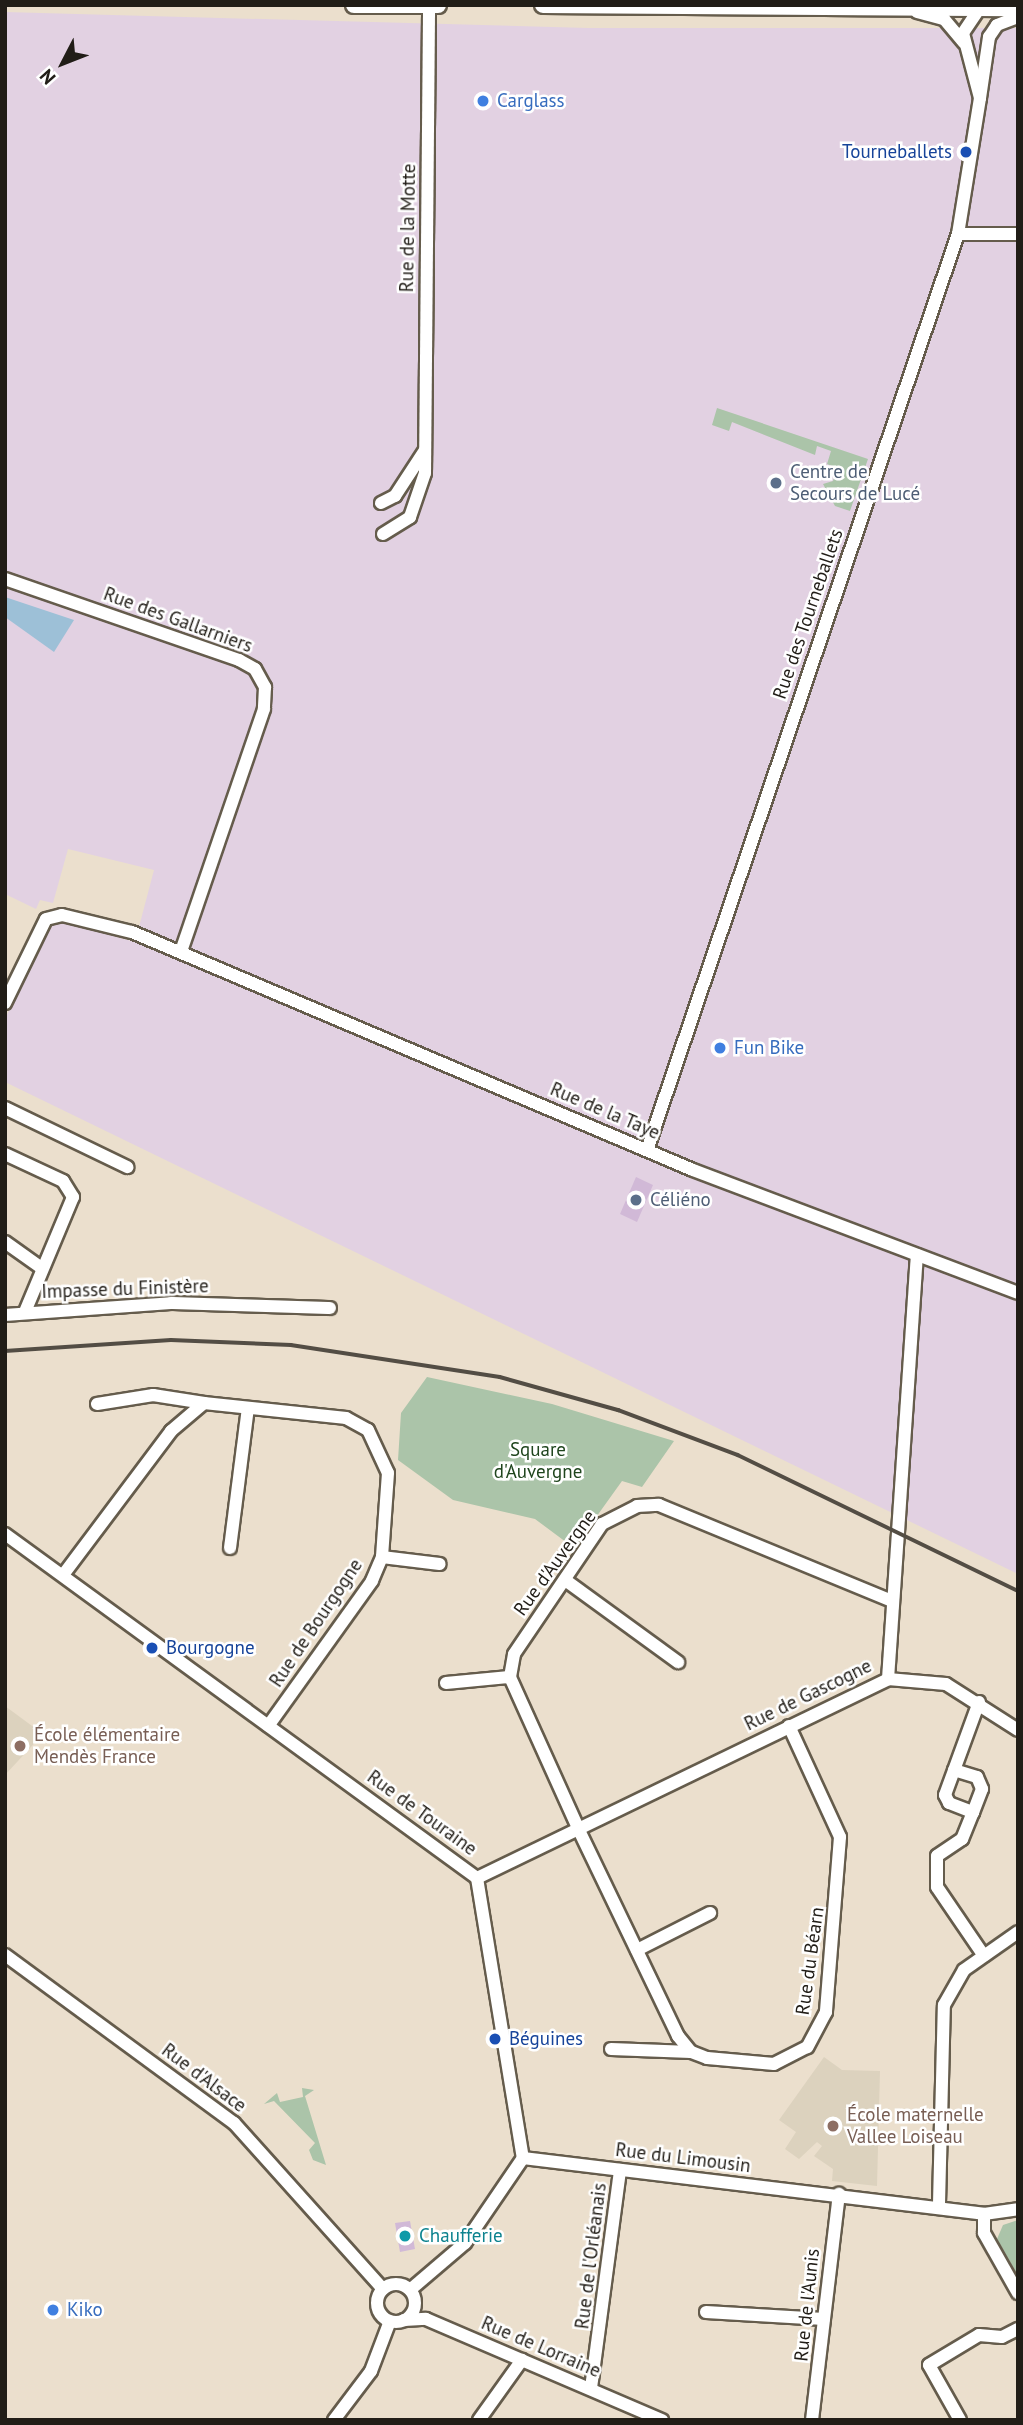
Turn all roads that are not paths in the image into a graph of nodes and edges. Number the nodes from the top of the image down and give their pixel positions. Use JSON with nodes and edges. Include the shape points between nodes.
{"nodes":[{"id":1,"x":354,"y":5,"type":"edge"},
{"id":2,"x":438,"y":5,"type":"edge"},
{"id":3,"x":543,"y":5,"type":"edge"},
{"id":4,"x":429,"y":6,"type":"edge"},
{"id":5,"x":903,"y":8,"type":"junction"},
{"id":6,"x":979,"y":9,"type":"junction"},
{"id":7,"x":1018,"y":9,"type":"edge"},
{"id":8,"x":1018,"y":17,"type":"edge"},
{"id":9,"x":965,"y":45,"type":"junction"},
{"id":10,"x":980,"y":98,"type":"junction"},
{"id":11,"x":958,"y":234,"type":"junction"},
{"id":12,"x":1018,"y":234,"type":"edge"},
{"id":13,"x":425,"y":450,"type":"junction"},
{"id":14,"x":381,"y":503,"type":"dead end"},
{"id":15,"x":383,"y":534,"type":"dead end"},
{"id":16,"x":5,"y":579,"type":"edge"},
{"id":17,"x":182,"y":950,"type":"junction"},
{"id":18,"x":5,"y":1003,"type":"edge"},
{"id":19,"x":6,"y":1110,"type":"edge"},
{"id":20,"x":647,"y":1150,"type":"junction"},
{"id":21,"x":5,"y":1154,"type":"edge"},
{"id":22,"x":127,"y":1167,"type":"dead end"},
{"id":23,"x":5,"y":1242,"type":"edge"},
{"id":24,"x":917,"y":1255,"type":"junction"},
{"id":25,"x":40,"y":1267,"type":"junction"},
{"id":26,"x":1018,"y":1293,"type":"edge"},
{"id":27,"x":330,"y":1308,"type":"dead end"},
{"id":28,"x":24,"y":1312,"type":"junction"},
{"id":29,"x":5,"y":1315,"type":"edge"},
{"id":30,"x":204,"y":1403,"type":"junction"},
{"id":31,"x":97,"y":1404,"type":"dead end"},
{"id":32,"x":248,"y":1408,"type":"junction"},
{"id":33,"x":5,"y":1534,"type":"edge"},
{"id":34,"x":230,"y":1548,"type":"dead end"},
{"id":35,"x":382,"y":1557,"type":"junction"},
{"id":36,"x":440,"y":1564,"type":"dead end"},
{"id":37,"x":63,"y":1575,"type":"junction"},
{"id":38,"x":565,"y":1580,"type":"junction"},
{"id":39,"x":892,"y":1601,"type":"junction"},
{"id":40,"x":678,"y":1662,"type":"dead end"},
{"id":41,"x":510,"y":1677,"type":"junction"},
{"id":42,"x":888,"y":1679,"type":"junction"},
{"id":43,"x":446,"y":1683,"type":"dead end"},
{"id":44,"x":979,"y":1702,"type":"junction"},
{"id":45,"x":268,"y":1726,"type":"junction"},
{"id":46,"x":789,"y":1726,"type":"junction"},
{"id":47,"x":1018,"y":1730,"type":"edge"},
{"id":48,"x":954,"y":1770,"type":"junction"},
{"id":49,"x":973,"y":1812,"type":"junction"},
{"id":50,"x":579,"y":1830,"type":"junction"},
{"id":51,"x":477,"y":1878,"type":"junction"},
{"id":52,"x":710,"y":1913,"type":"dead end"},
{"id":53,"x":1018,"y":1932,"type":"edge"},
{"id":54,"x":637,"y":1950,"type":"junction"},
{"id":55,"x":5,"y":1955,"type":"edge"},
{"id":56,"x":984,"y":1956,"type":"junction"},
{"id":57,"x":611,"y":2049,"type":"dead end"},
{"id":58,"x":691,"y":2052,"type":"junction"},
{"id":59,"x":523,"y":2158,"type":"junction"},
{"id":60,"x":620,"y":2170,"type":"junction"},
{"id":61,"x":839,"y":2194,"type":"junction"},
{"id":62,"x":939,"y":2204,"type":"junction"},
{"id":63,"x":1018,"y":2209,"type":"edge"},
{"id":64,"x":984,"y":2214,"type":"junction"},
{"id":65,"x":383,"y":2289,"type":"junction"},
{"id":66,"x":1018,"y":2293,"type":"edge"},
{"id":67,"x":412,"y":2294,"type":"junction"},
{"id":68,"x":706,"y":2312,"type":"dead end"},
{"id":69,"x":426,"y":2319,"type":"junction"},
{"id":70,"x":824,"y":2319,"type":"junction"},
{"id":71,"x":404,"y":2320,"type":"junction"},
{"id":72,"x":390,"y":2321,"type":"junction"},
{"id":73,"x":1018,"y":2329,"type":"edge"},
{"id":74,"x":522,"y":2360,"type":"junction"},
{"id":75,"x":591,"y":2388,"type":"junction"},
{"id":76,"x":334,"y":2420,"type":"edge"},
{"id":77,"x":479,"y":2420,"type":"edge"},
{"id":78,"x":662,"y":2420,"type":"edge"},
{"id":79,"x":812,"y":2420,"type":"edge"},
{"id":80,"x":960,"y":2420,"type":"edge"}],
"edges":[{"from":1,"to":4,"type":"main road"},
{"from":2,"to":4,"type":"main road"},
{"from":3,"to":5,"type":"main road"},
{"from":4,"to":13,"type":"street","name":"Rue de la Motte"},
{"from":5,"to":6,"type":"main road"},
{"from":5,"to":9,"type":"street","via":[[944,19]]},
{"from":6,"to":7,"type":"main road"},
{"from":6,"to":9,"type":"street","via":[[965,24]]},
{"from":8,"to":10,"type":"street","via":[[997,25],[989,37]]},
{"from":9,"to":10,"type":"street","name":"Rue des Tourneballets"},
{"from":10,"to":11,"type":"street","name":"Rue des Tourneballets"},
{"from":11,"to":12,"type":"street"},
{"from":11,"to":20,"type":"street","name":"Rue des Tourneballets"},
{"from":13,"to":14,"type":"street","via":[[395,496]]},
{"from":13,"to":15,"type":"street","name":"Rue de la Motte","via":[[420,496],[410,517]]},
{"from":16,"to":17,"type":"street","name":"Rue des Gallarniers","via":[[239,660],[255,670],[265,687],[264,709]]},
{"from":17,"to":18,"type":"street","name":"Rue de la Taye","via":[[62,915],[46,919]]},
{"from":17,"to":20,"type":"street","name":"Rue de la Taye"},
{"from":19,"to":22,"type":"street"},
{"from":20,"to":24,"type":"street","name":"Rue de la Taye"},
{"from":21,"to":25,"type":"street","via":[[63,1181],[73,1196]]},
{"from":23,"to":25,"type":"street"},
{"from":24,"to":26,"type":"street","name":"Rue de la Taye"},
{"from":24,"to":39,"type":"street","name":"Rue de Gascogne"},
{"from":25,"to":28,"type":"street"},
{"from":27,"to":28,"type":"street","name":"Impasse du Finistère","via":[[171,1303]]},
{"from":28,"to":29,"type":"street","name":"Impasse du Finistère"},
{"from":30,"to":31,"type":"street","name":"Rue de Bourgogne","via":[[153,1395]]},
{"from":30,"to":32,"type":"street","name":"Rue de Bourgogne"},
{"from":30,"to":37,"type":"street","via":[[171,1431]]},
{"from":32,"to":34,"type":"street"},
{"from":32,"to":35,"type":"street","name":"Rue de Bourgogne","via":[[346,1418],[368,1430],[388,1473]]},
{"from":33,"to":37,"type":"street","name":"Rue de Touraine"},
{"from":35,"to":36,"type":"street"},
{"from":35,"to":45,"type":"street","name":"Rue de Bourgogne","via":[[372,1581]]},
{"from":37,"to":45,"type":"street","name":"Rue de Touraine"},
{"from":38,"to":39,"type":"street","name":"Rue d'Auvergne","via":[[617,1512],[659,1505]]},
{"from":38,"to":40,"type":"street"},
{"from":38,"to":41,"type":"street","name":"Rue d'Auvergne","via":[[514,1654]]},
{"from":39,"to":42,"type":"street","name":"Rue de Gascogne"},
{"from":41,"to":43,"type":"street"},
{"from":41,"to":50,"type":"street"},
{"from":42,"to":44,"type":"street","via":[[946,1684]]},
{"from":42,"to":46,"type":"street","name":"Rue de Gascogne"},
{"from":44,"to":47,"type":"street"},
{"from":44,"to":48,"type":"street"},
{"from":45,"to":51,"type":"street","name":"Rue de Touraine"},
{"from":46,"to":50,"type":"street","name":"Rue de Gascogne"},
{"from":46,"to":58,"type":"street","name":"Rue du Béarn","via":[[840,1837],[826,2012],[807,2047],[774,2064]]},
{"from":48,"to":49,"type":"street","via":[[945,1795]]},
{"from":48,"to":49,"type":"street","via":[[977,1777],[982,1788]]},
{"from":49,"to":56,"type":"street","via":[[962,1839],[937,1856],[937,1887]]},
{"from":50,"to":51,"type":"street","name":"Rue de Gascogne"},
{"from":50,"to":54,"type":"street"},
{"from":51,"to":59,"type":"street","name":"Rue de Touraine"},
{"from":52,"to":54,"type":"street"},
{"from":53,"to":56,"type":"street"},
{"from":54,"to":58,"type":"street"},
{"from":55,"to":65,"type":"street","name":"Rue d'Alsace","via":[[234,2123]]},
{"from":56,"to":62,"type":"street","via":[[950,1986],[944,2006]]},
{"from":57,"to":58,"type":"street","name":"Rue du Béarn"},
{"from":59,"to":60,"type":"street","name":"Rue du Limousin"},
{"from":59,"to":67,"type":"street","via":[[465,2243]]},
{"from":60,"to":61,"type":"street","name":"Rue du Limousin"},
{"from":60,"to":75,"type":"street","name":"Rue de l'Orléanais"},
{"from":61,"to":62,"type":"street","name":"Rue du Limousin"},
{"from":61,"to":70,"type":"street","name":"Rue de l'Aunis"},
{"from":62,"to":64,"type":"street","name":"Rue du Limousin"},
{"from":63,"to":64,"type":"street"},
{"from":64,"to":66,"type":"street","via":[[984,2233]]},
{"from":65,"to":67,"type":"street","via":[[396,2284]]},
{"from":65,"to":72,"type":"street","via":[[378,2309]]},
{"from":67,"to":69,"type":"street"},
{"from":67,"to":71,"type":"street"},
{"from":68,"to":70,"type":"street"},
{"from":69,"to":71,"type":"street","name":"Rue de Lorraine"},
{"from":69,"to":74,"type":"street","name":"Rue de Lorraine"},
{"from":70,"to":79,"type":"street","name":"Rue de l'Aunis"},
{"from":71,"to":72,"type":"street"},
{"from":72,"to":76,"type":"street","via":[[371,2371]]},
{"from":73,"to":80,"type":"street","via":[[1002,2337],[979,2335],[929,2365]]},
{"from":74,"to":75,"type":"street","name":"Rue de Lorraine"},
{"from":74,"to":77,"type":"street"},
{"from":75,"to":78,"type":"street","name":"Rue de Lorraine"}]}
